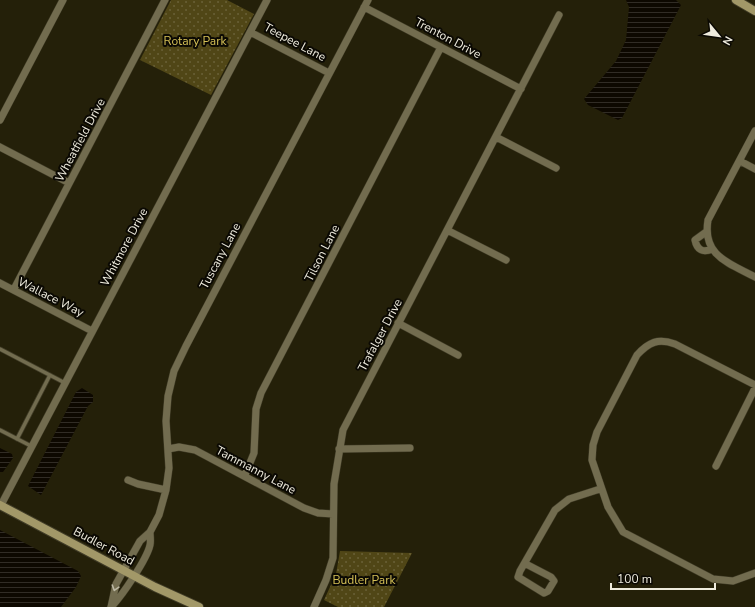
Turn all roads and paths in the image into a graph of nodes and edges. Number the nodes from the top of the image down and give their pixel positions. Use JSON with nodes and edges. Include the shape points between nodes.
{"nodes":[{"id":1,"x":62,"y":0,"type":"edge"},
{"id":2,"x":165,"y":0,"type":"edge"},
{"id":3,"x":266,"y":0,"type":"edge"},
{"id":4,"x":736,"y":0,"type":"edge"},
{"id":5,"x":366,"y":3,"type":"edge"},
{"id":6,"x":755,"y":10,"type":"edge"},
{"id":7,"x":559,"y":15,"type":"dead end"},
{"id":8,"x":250,"y":32,"type":"junction"},
{"id":9,"x":440,"y":47,"type":"junction"},
{"id":10,"x":329,"y":73,"type":"junction"},
{"id":11,"x":521,"y":89,"type":"junction"},
{"id":12,"x":0,"y":120,"type":"edge"},
{"id":13,"x":755,"y":132,"type":"edge"},
{"id":14,"x":496,"y":137,"type":"junction"},
{"id":15,"x":0,"y":147,"type":"edge"},
{"id":16,"x":740,"y":161,"type":"junction"},
{"id":17,"x":556,"y":168,"type":"dead end"},
{"id":18,"x":755,"y":169,"type":"edge"},
{"id":19,"x":69,"y":183,"type":"junction"},
{"id":20,"x":447,"y":230,"type":"junction"},
{"id":21,"x":706,"y":232,"type":"junction"},
{"id":22,"x":712,"y":249,"type":"junction"},
{"id":23,"x":506,"y":260,"type":"dead end"},
{"id":24,"x":755,"y":277,"type":"edge"},
{"id":25,"x":0,"y":284,"type":"edge"},
{"id":26,"x":14,"y":289,"type":"junction"},
{"id":27,"x":398,"y":323,"type":"junction"},
{"id":28,"x":92,"y":331,"type":"junction"},
{"id":29,"x":0,"y":349,"type":"edge"},
{"id":30,"x":458,"y":355,"type":"dead end"},
{"id":31,"x":50,"y":375,"type":"junction"},
{"id":32,"x":65,"y":383,"type":"junction"},
{"id":33,"x":755,"y":384,"type":"edge"},
{"id":34,"x":755,"y":388,"type":"edge"},
{"id":35,"x":0,"y":430,"type":"edge"},
{"id":36,"x":17,"y":439,"type":"junction"},
{"id":37,"x":31,"y":446,"type":"junction"},
{"id":38,"x":410,"y":448,"type":"dead end"},
{"id":39,"x":168,"y":449,"type":"junction"},
{"id":40,"x":339,"y":449,"type":"junction"},
{"id":41,"x":716,"y":466,"type":"dead end"},
{"id":42,"x":245,"y":476,"type":"junction"},
{"id":43,"x":128,"y":480,"type":"dead end"},
{"id":44,"x":600,"y":489,"type":"junction"},
{"id":45,"x":166,"y":490,"type":"junction"},
{"id":46,"x":0,"y":505,"type":"edge"},
{"id":47,"x":334,"y":514,"type":"junction"},
{"id":48,"x":150,"y":532,"type":"junction"},
{"id":49,"x":526,"y":564,"type":"junction"},
{"id":50,"x":124,"y":570,"type":"junction"},
{"id":51,"x":755,"y":574,"type":"edge"},
{"id":52,"x":134,"y":575,"type":"junction"},
{"id":53,"x":111,"y":607,"type":"edge"},
{"id":54,"x":199,"y":607,"type":"edge"},
{"id":55,"x":314,"y":607,"type":"edge"}],
"edges":[{"from":1,"to":12,"type":"street"},
{"from":2,"to":19,"type":"street","name":"Wheatfield Drive"},
{"from":3,"to":8,"type":"street","name":"Whitmore Drive"},
{"from":4,"to":6,"type":"street"},
{"from":5,"to":9,"type":"street","name":"Trenton Drive"},
{"from":5,"to":10,"type":"street","name":"Tuscany Lane"},
{"from":7,"to":11,"type":"street","name":"Trafalger Drive"},
{"from":8,"to":10,"type":"street","name":"Teepee Lane"},
{"from":8,"to":28,"type":"street","name":"Whitmore Drive"},
{"from":9,"to":11,"type":"street","name":"Trenton Drive"},
{"from":9,"to":42,"type":"street","name":"Tilson Lane","via":[[262,393],[256,409],[254,453]]},
{"from":10,"to":39,"type":"street","name":"Tuscany Lane","via":[[174,371],[167,402]]},
{"from":11,"to":14,"type":"street","name":"Trafalger Drive"},
{"from":13,"to":16,"type":"street"},
{"from":14,"to":17,"type":"street"},
{"from":14,"to":20,"type":"street","name":"Trafalger Drive"},
{"from":15,"to":19,"type":"street"},
{"from":16,"to":18,"type":"street"},
{"from":16,"to":21,"type":"street","via":[[708,220]]},
{"from":19,"to":26,"type":"street","name":"Wheatfield Drive"},
{"from":20,"to":23,"type":"street"},
{"from":20,"to":27,"type":"street","name":"Trafalger Drive"},
{"from":21,"to":22,"type":"street"},
{"from":21,"to":22,"type":"street","via":[[695,240],[696,246],[700,250]]},
{"from":22,"to":24,"type":"street","via":[[722,259]]},
{"from":25,"to":26,"type":"street","name":"Wallace Way"},
{"from":26,"to":28,"type":"street","name":"Wallace Way"},
{"from":27,"to":30,"type":"street"},
{"from":27,"to":40,"type":"street","name":"Trafalger Drive","via":[[348,418]]},
{"from":28,"to":32,"type":"street","name":"Whitmore Drive"},
{"from":29,"to":31,"type":"lane"},
{"from":31,"to":32,"type":"lane"},
{"from":31,"to":36,"type":"lane"},
{"from":32,"to":37,"type":"street","name":"Whitmore Drive"},
{"from":33,"to":44,"type":"street","via":[[665,340],[646,345],[637,355],[597,432],[592,460]]},
{"from":34,"to":41,"type":"street"},
{"from":35,"to":36,"type":"lane"},
{"from":36,"to":37,"type":"lane"},
{"from":37,"to":46,"type":"street","name":"Whitmore Drive"},
{"from":38,"to":40,"type":"street"},
{"from":39,"to":42,"type":"street","name":"Tammanny Lane","via":[[179,447],[194,450]]},
{"from":39,"to":45,"type":"street","name":"Tuscany Lane"},
{"from":40,"to":47,"type":"street","name":"Trafalger Drive","via":[[334,484]]},
{"from":42,"to":47,"type":"street","name":"Tammanny Lane","via":[[304,508],[318,513]]},
{"from":43,"to":45,"type":"street"},
{"from":44,"to":49,"type":"street","via":[[569,499],[555,510]]},
{"from":44,"to":51,"type":"street","via":[[615,520],[624,532],[636,540],[713,580],[733,581]]},
{"from":45,"to":48,"type":"street","name":"Tuscany Lane","via":[[159,515]]},
{"from":46,"to":50,"type":"street","name":"Budler Road"},
{"from":47,"to":55,"type":"street","name":"Trafalger Drive","via":[[334,558]]},
{"from":48,"to":50,"type":"street","name":"Tuscany Lane","via":[[140,541]]},
{"from":48,"to":52,"type":"street","name":"Tuscany Lane","via":[[150,546]]},
{"from":49,"to":49,"type":"street","via":[[518,577],[544,593],[548,591],[554,581],[551,577]]},
{"from":50,"to":52,"type":"street","name":"Budler Road"},
{"from":50,"to":53,"type":"street","name":"Tuscany Lane","one_way":true,"via":[[116,584]]},
{"from":52,"to":53,"type":"street","name":"Tuscany Lane","via":[[123,594]]},
{"from":52,"to":54,"type":"street","name":"Budler Road"}]}
